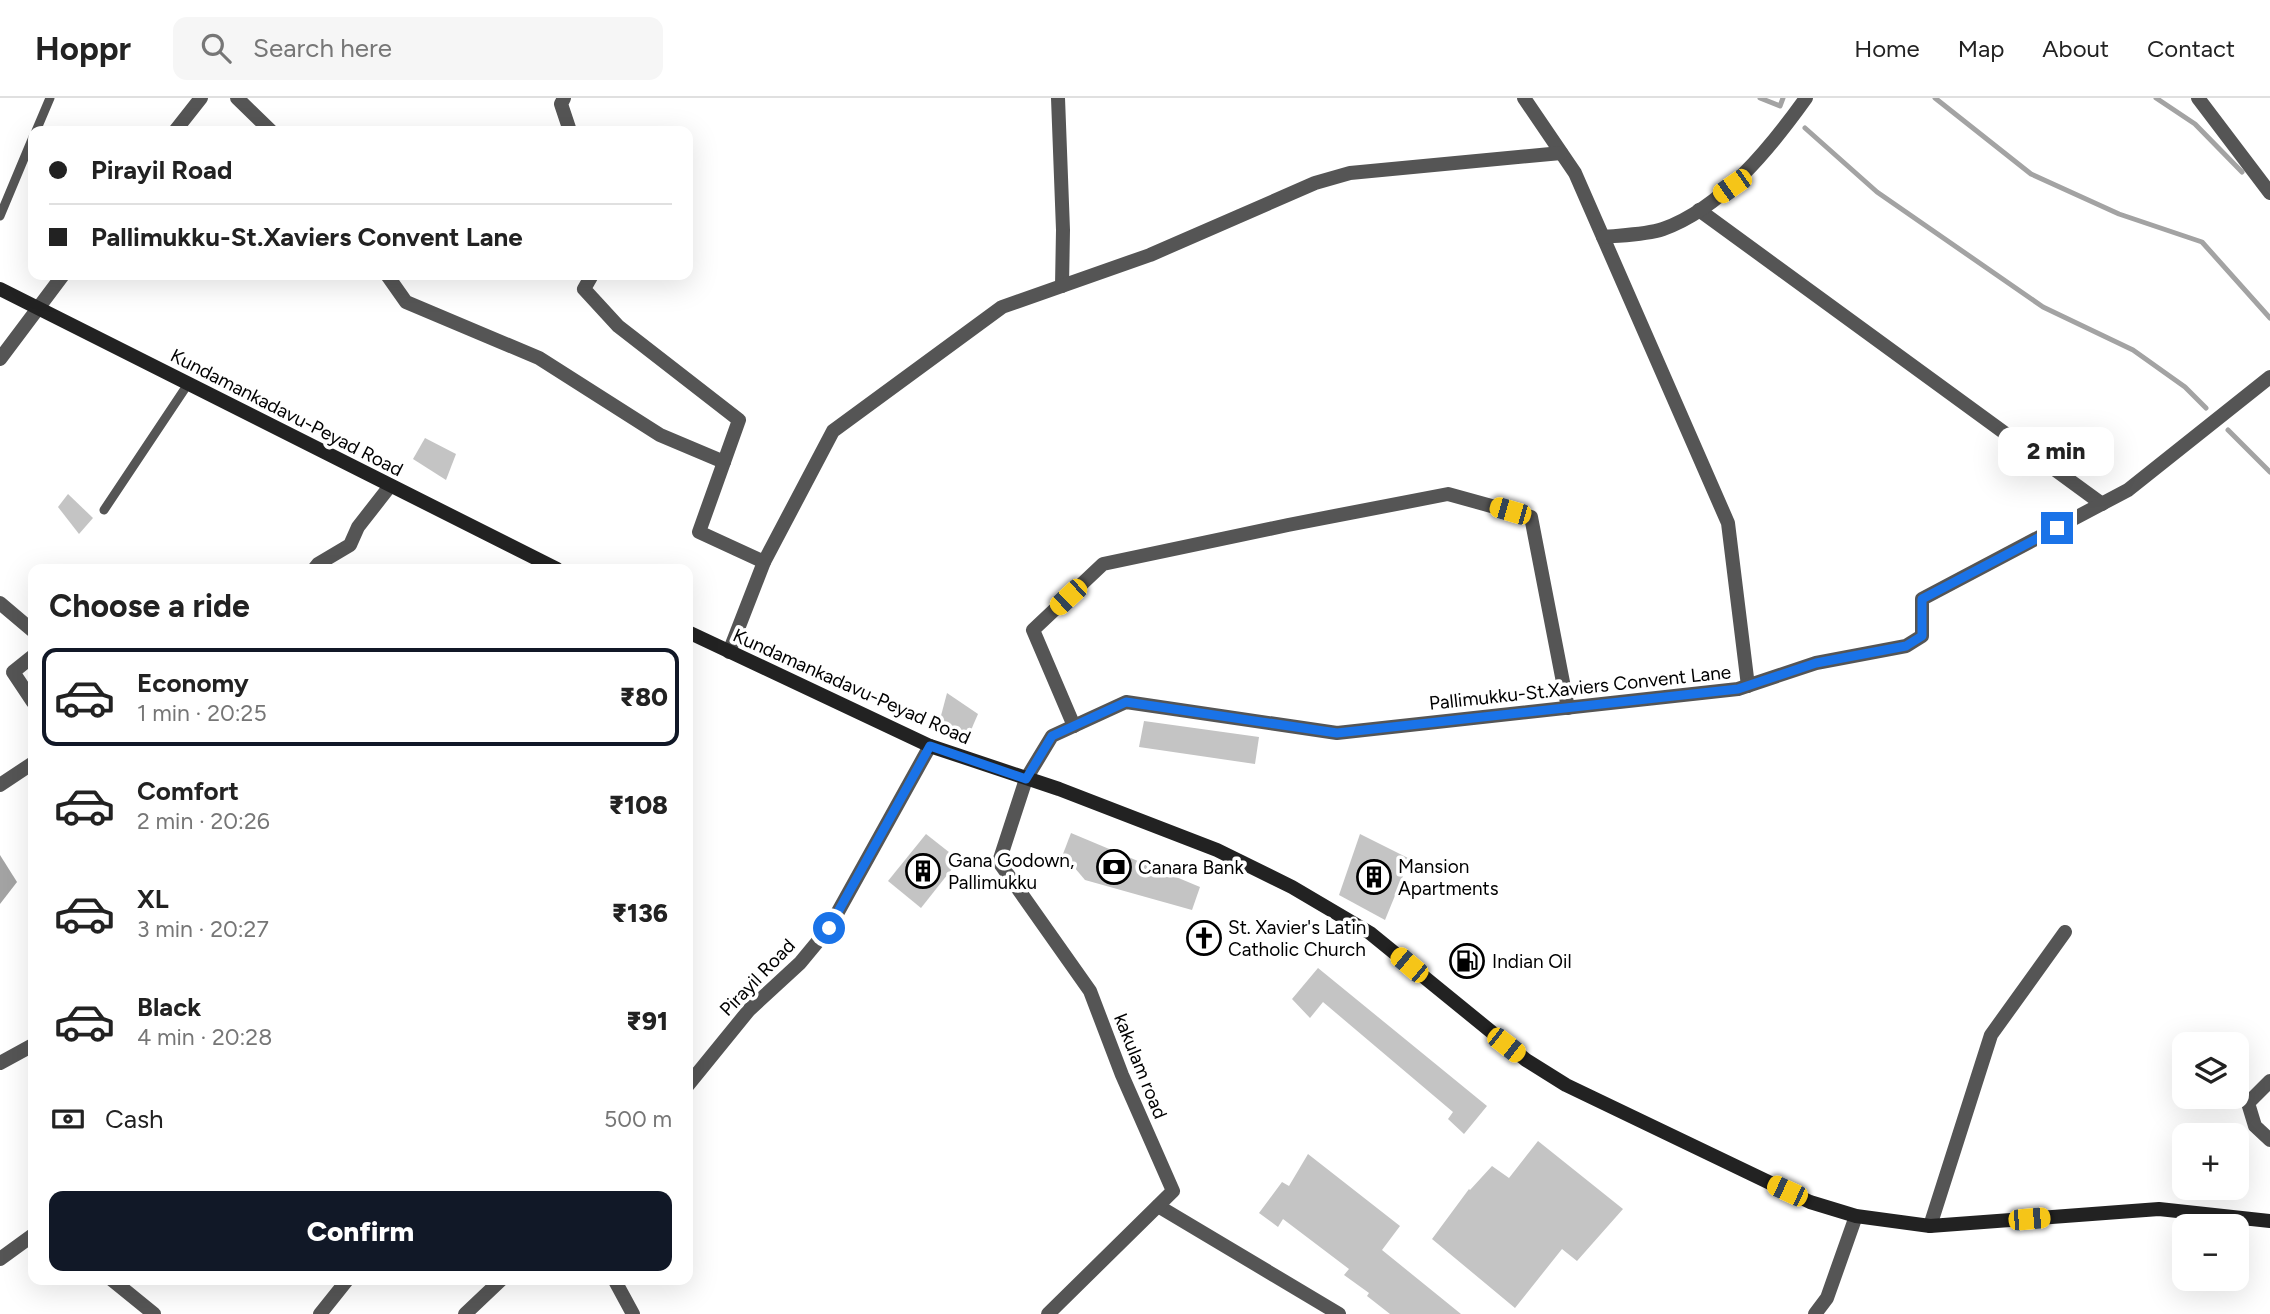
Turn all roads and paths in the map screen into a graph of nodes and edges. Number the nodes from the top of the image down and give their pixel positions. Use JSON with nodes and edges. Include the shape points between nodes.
{"nodes":[{"id":1,"x":50,"y":98,"type":"edge"},
{"id":2,"x":201,"y":98,"type":"edge"},
{"id":3,"x":237,"y":98,"type":"edge"},
{"id":4,"x":564,"y":98,"type":"edge"},
{"id":5,"x":1058,"y":98,"type":"edge"},
{"id":6,"x":1524,"y":98,"type":"edge"},
{"id":7,"x":1806,"y":98,"type":"edge"},
{"id":8,"x":2198,"y":98,"type":"edge"},
{"id":9,"x":38,"y":126,"type":"edge"},
{"id":10,"x":179,"y":126,"type":"edge"},
{"id":11,"x":266,"y":126,"type":"edge"},
{"id":12,"x":568,"y":126,"type":"edge"},
{"id":13,"x":28,"y":149,"type":"edge"},
{"id":14,"x":1561,"y":153,"type":"junction"},
{"id":15,"x":2270,"y":193,"type":"edge"},
{"id":16,"x":1699,"y":210,"type":"junction"},
{"id":17,"x":0,"y":216,"type":"edge"},
{"id":18,"x":1603,"y":237,"type":"junction"},
{"id":19,"x":59,"y":280,"type":"edge"},
{"id":20,"x":391,"y":280,"type":"edge"},
{"id":21,"x":589,"y":280,"type":"edge"},
{"id":22,"x":1062,"y":286,"type":"junction"},
{"id":23,"x":0,"y":289,"type":"edge"},
{"id":24,"x":37,"y":308,"type":"junction"},
{"id":25,"x":0,"y":359,"type":"edge"},
{"id":26,"x":2270,"y":377,"type":"edge"},
{"id":27,"x":188,"y":384,"type":"junction"},
{"id":28,"x":724,"y":462,"type":"junction"},
{"id":29,"x":390,"y":486,"type":"junction"},
{"id":30,"x":2102,"y":504,"type":"junction"},
{"id":31,"x":104,"y":510,"type":"dead end"},
{"id":32,"x":764,"y":562,"type":"junction"},
{"id":33,"x":318,"y":564,"type":"edge"},
{"id":34,"x":547,"y":564,"type":"edge"},
{"id":35,"x":0,"y":603,"type":"edge"},
{"id":36,"x":28,"y":627,"type":"edge"},
{"id":37,"x":693,"y":634,"type":"edge"},
{"id":38,"x":729,"y":652,"type":"junction"},
{"id":39,"x":28,"y":660,"type":"edge"},
{"id":40,"x":1748,"y":686,"type":"junction"},
{"id":41,"x":28,"y":694,"type":"edge"},
{"id":42,"x":1568,"y":708,"type":"junction"},
{"id":43,"x":1074,"y":726,"type":"junction"},
{"id":44,"x":930,"y":746,"type":"junction"},
{"id":45,"x":28,"y":766,"type":"edge"},
{"id":46,"x":1026,"y":779,"type":"junction"},
{"id":47,"x":0,"y":785,"type":"edge"},
{"id":48,"x":2065,"y":932,"type":"dead end"},
{"id":49,"x":28,"y":1048,"type":"edge"},
{"id":50,"x":0,"y":1063,"type":"edge"},
{"id":51,"x":693,"y":1079,"type":"edge"},
{"id":52,"x":2270,"y":1081,"type":"edge"},
{"id":53,"x":2270,"y":1140,"type":"edge"},
{"id":54,"x":1158,"y":1206,"type":"junction"},
{"id":55,"x":1856,"y":1216,"type":"junction"},
{"id":56,"x":2270,"y":1221,"type":"edge"},
{"id":57,"x":1930,"y":1226,"type":"junction"},
{"id":58,"x":28,"y":1239,"type":"edge"},
{"id":59,"x":0,"y":1259,"type":"edge"},
{"id":60,"x":118,"y":1285,"type":"edge"},
{"id":61,"x":343,"y":1285,"type":"edge"},
{"id":62,"x":495,"y":1285,"type":"edge"},
{"id":63,"x":617,"y":1285,"type":"edge"},
{"id":64,"x":154,"y":1314,"type":"edge"},
{"id":65,"x":320,"y":1314,"type":"edge"},
{"id":66,"x":464,"y":1314,"type":"edge"},
{"id":67,"x":634,"y":1314,"type":"edge"},
{"id":68,"x":1048,"y":1314,"type":"edge"},
{"id":69,"x":1339,"y":1314,"type":"edge"},
{"id":70,"x":1815,"y":1314,"type":"edge"}],
"edges":[{"from":1,"to":9,"type":"lane"},
{"from":2,"to":10,"type":"street"},
{"from":3,"to":11,"type":"street"},
{"from":4,"to":12,"type":"street","via":[[561,104]]},
{"from":5,"to":22,"type":"street"},
{"from":6,"to":14,"type":"street"},
{"from":7,"to":16,"type":"street","via":[[1732,186]]},
{"from":8,"to":15,"type":"street"},
{"from":13,"to":17,"type":"lane"},
{"from":14,"to":18,"type":"street","via":[[1576,173]]},
{"from":14,"to":22,"type":"street","via":[[1350,173]]},
{"from":16,"to":18,"type":"street","via":[[1662,229]]},
{"from":16,"to":30,"type":"street"},
{"from":18,"to":40,"type":"street","via":[[1728,523]]},
{"from":19,"to":24,"type":"street"},
{"from":20,"to":28,"type":"street","via":[[406,302],[539,358],[660,435]]},
{"from":21,"to":28,"type":"street","via":[[584,289],[618,326],[739,420]]},
{"from":22,"to":32,"type":"street","via":[[1002,307],[833,431]]},
{"from":23,"to":24,"type":"main road","name":"Kundamankadavu-Peyad Road"},
{"from":24,"to":25,"type":"street"},
{"from":24,"to":27,"type":"main road","name":"Kundamankadavu-Peyad Road"},
{"from":26,"to":30,"type":"street","name":"Pallimukku-St.Xaviers Convent Lane","via":[[2128,490]]},
{"from":27,"to":29,"type":"main road","name":"Kundamankadavu-Peyad Road"},
{"from":27,"to":31,"type":"lane"},
{"from":28,"to":32,"type":"street","via":[[699,533]]},
{"from":29,"to":33,"type":"street","via":[[350,545]]},
{"from":29,"to":34,"type":"main road","name":"Kundamankadavu-Peyad Road"},
{"from":30,"to":40,"type":"street","name":"Pallimukku-St.Xaviers Convent Lane","via":[[1922,599],[1922,636],[1906,646],[1816,663]]},
{"from":32,"to":38,"type":"street"},
{"from":35,"to":36,"type":"street"},
{"from":37,"to":38,"type":"main road","name":"Kundamankadavu-Peyad Road"},
{"from":38,"to":44,"type":"main road","name":"Kundamankadavu-Peyad Road"},
{"from":39,"to":41,"type":"street","via":[[13,672]]},
{"from":40,"to":42,"type":"street","name":"Pallimukku-St.Xaviers Convent Lane"},
{"from":42,"to":43,"type":"street","name":"Pallimukku-St.Xaviers Convent Lane","via":[[1337,733],[1126,702]]},
{"from":42,"to":43,"type":"street","via":[[1531,517],[1448,494],[1103,564],[1032,631]]},
{"from":43,"to":46,"type":"street","name":"Pallimukku-St.Xaviers Convent Lane","via":[[1052,736]]},
{"from":44,"to":46,"type":"main road","name":"Kundamankadavu-Peyad Road"},
{"from":44,"to":51,"type":"street","name":"Pirayil Road","via":[[829,928],[800,963],[749,1010]]},
{"from":45,"to":47,"type":"street"},
{"from":46,"to":54,"type":"street","name":"kakulam road","via":[[999,862],[1090,991],[1173,1191]]},
{"from":46,"to":55,"type":"main road","name":"Kundamankadavu-Peyad Road","via":[[1217,850],[1292,887],[1370,933],[1526,1060],[1566,1084],[1810,1202]]},
{"from":48,"to":57,"type":"street","via":[[1991,1035]]},
{"from":49,"to":50,"type":"street"},
{"from":52,"to":53,"type":"street","via":[[2248,1103],[2255,1126]]},
{"from":54,"to":68,"type":"street","name":"kakulam road"},
{"from":54,"to":69,"type":"street"},
{"from":55,"to":57,"type":"main road","name":"Kundamankadavu-Peyad Road"},
{"from":55,"to":70,"type":"street","via":[[1827,1298]]},
{"from":56,"to":57,"type":"main road","name":"Kundamankadavu-Peyad Road","via":[[2159,1209]]},
{"from":58,"to":59,"type":"street"},
{"from":60,"to":64,"type":"street"},
{"from":61,"to":65,"type":"street"},
{"from":62,"to":66,"type":"street"},
{"from":63,"to":67,"type":"street"}]}
